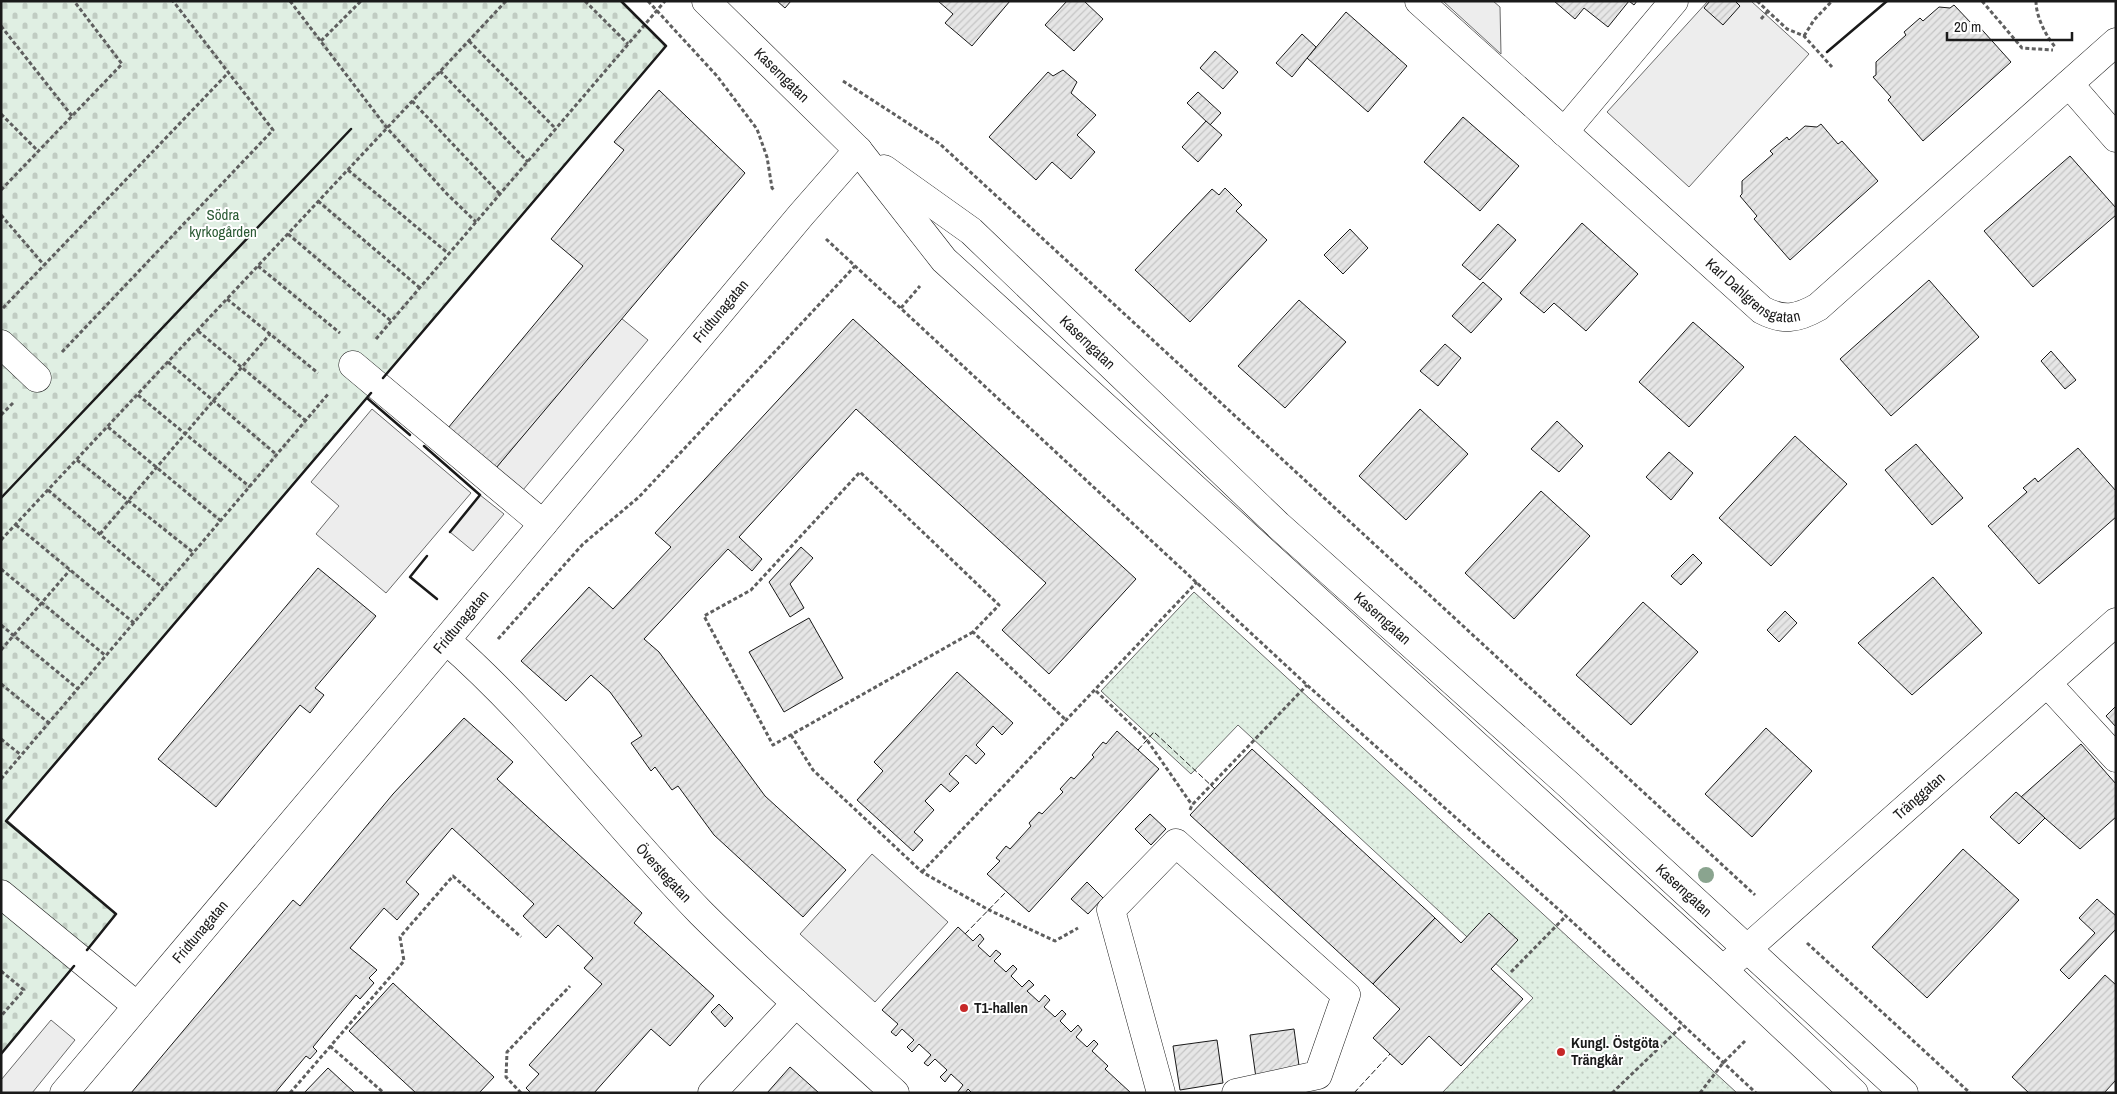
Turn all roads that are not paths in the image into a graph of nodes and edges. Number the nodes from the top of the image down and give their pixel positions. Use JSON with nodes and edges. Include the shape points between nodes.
{"nodes":[{"id":1,"x":706,"y":1,"type":"edge"},
{"id":2,"x":1419,"y":1,"type":"edge"},
{"id":3,"x":1674,"y":1,"type":"edge"},
{"id":4,"x":2116,"y":42,"type":"edge"},
{"id":5,"x":2068,"y":84,"type":"junction"},
{"id":6,"x":1564,"y":132,"type":"junction"},
{"id":7,"x":2116,"y":138,"type":"edge"},
{"id":8,"x":858,"y":150,"type":"junction"},
{"id":9,"x":1,"y":344,"type":"edge"},
{"id":10,"x":353,"y":365,"type":"dead end"},
{"id":11,"x":37,"y":378,"type":"road end"},
{"id":12,"x":543,"y":524,"type":"junction"},
{"id":13,"x":2116,"y":622,"type":"edge"},
{"id":14,"x":446,"y":640,"type":"junction"},
{"id":15,"x":2047,"y":683,"type":"junction"},
{"id":16,"x":2116,"y":758,"type":"edge"},
{"id":17,"x":1,"y":894,"type":"edge"},
{"id":18,"x":1747,"y":948,"type":"junction"},
{"id":19,"x":1722,"y":970,"type":"junction"},
{"id":20,"x":796,"y":1003,"type":"junction"},
{"id":21,"x":137,"y":1006,"type":"junction"},
{"id":22,"x":64,"y":1093,"type":"edge"},
{"id":23,"x":712,"y":1093,"type":"edge"},
{"id":24,"x":895,"y":1093,"type":"edge"},
{"id":25,"x":1161,"y":1093,"type":"edge"},
{"id":26,"x":1236,"y":1093,"type":"edge"},
{"id":27,"x":1854,"y":1093,"type":"edge"},
{"id":28,"x":1904,"y":1093,"type":"edge"}],
"edges":[{"from":1,"to":8,"type":"street","name":"Kaserngatan"},
{"from":2,"to":6,"type":"street","name":"Karl Dahlgrensgatan"},
{"from":3,"to":6,"type":"street"},
{"from":4,"to":5,"type":"street","name":"Karl Dahlgrensgatan"},
{"from":5,"to":6,"type":"street","name":"Karl Dahlgrensgatan","via":[[1818,307],[1803,315],[1789,317],[1776,317],[1762,310]]},
{"from":5,"to":7,"type":"street"},
{"from":8,"to":12,"type":"street","name":"Fridtunagatan"},
{"from":8,"to":18,"type":"street","name":"Kaserngatan","via":[[971,231],[1278,525]]},
{"from":8,"to":19,"type":"street","name":"Kaserngatan","via":[[944,260]]},
{"from":9,"to":11,"type":"street"},
{"from":10,"to":12,"type":"street"},
{"from":12,"to":14,"type":"street","name":"Fridtunagatan"},
{"from":13,"to":15,"type":"street","name":"Tränggatan"},
{"from":14,"to":20,"type":"street","name":"Överstegatan","via":[[475,664],[701,912]]},
{"from":14,"to":21,"type":"street","name":"Fridtunagatan"},
{"from":15,"to":16,"type":"street"},
{"from":15,"to":18,"type":"street","name":"Tränggatan"},
{"from":17,"to":21,"type":"street"},
{"from":18,"to":19,"type":"street","name":"Tränggatan"},
{"from":18,"to":28,"type":"street","name":"Kaserngatan"},
{"from":19,"to":27,"type":"street","name":"Kaserngatan"},
{"from":20,"to":23,"type":"street"},
{"from":20,"to":24,"type":"street","name":"Överstegatan"},
{"from":21,"to":22,"type":"street","name":"Fridtunagatan"},
{"from":25,"to":26,"type":"street","via":[[1111,910],[1176,842],[1346,995],[1318,1075]]}]}
